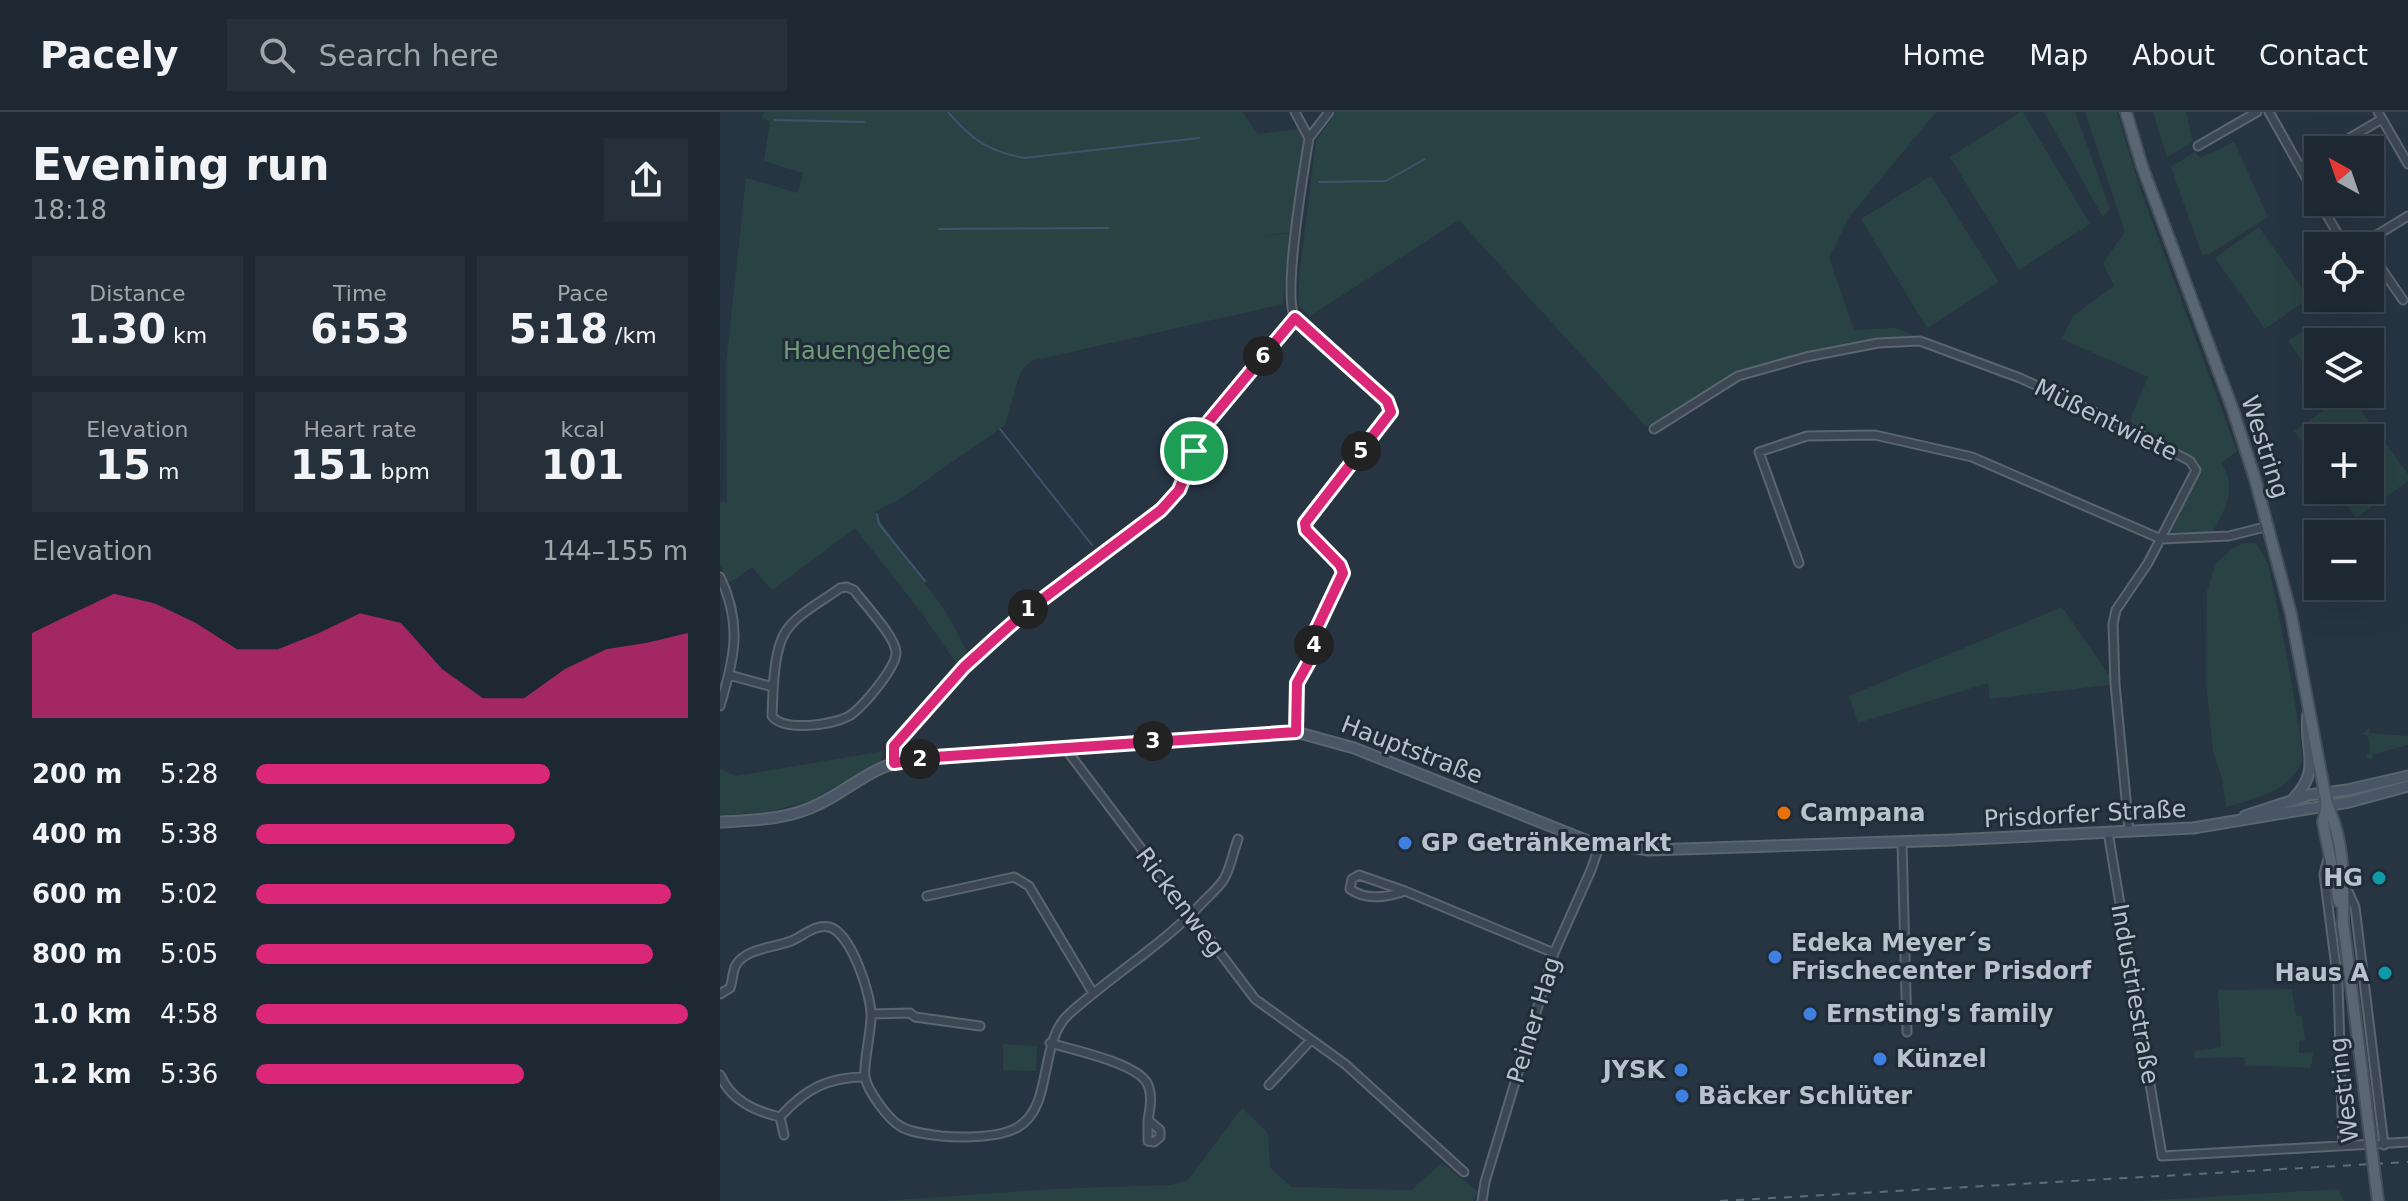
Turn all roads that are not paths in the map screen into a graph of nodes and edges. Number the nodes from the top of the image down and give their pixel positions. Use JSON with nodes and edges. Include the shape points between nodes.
{"nodes":[{"id":1,"x":1295,"y":112,"type":"edge"},
{"id":2,"x":1329,"y":112,"type":"edge"},
{"id":3,"x":2126,"y":112,"type":"edge"},
{"id":4,"x":2257,"y":112,"type":"edge"},
{"id":5,"x":2269,"y":112,"type":"edge"},
{"id":6,"x":2380,"y":116,"type":"edge"},
{"id":7,"x":2350,"y":136,"type":"edge"},
{"id":8,"x":1309,"y":138,"type":"junction"},
{"id":9,"x":2198,"y":146,"type":"dead end"},
{"id":10,"x":2408,"y":164,"type":"edge"},
{"id":11,"x":2304,"y":165,"type":"edge"},
{"id":12,"x":2300,"y":167,"type":"junction"},
{"id":13,"x":2304,"y":174,"type":"edge"},
{"id":14,"x":2408,"y":216,"type":"edge"},
{"id":15,"x":2383,"y":232,"type":"edge"},
{"id":16,"x":2384,"y":272,"type":"edge"},
{"id":17,"x":2403,"y":300,"type":"dead end"},
{"id":18,"x":1295,"y":318,"type":"junction"},
{"id":19,"x":1654,"y":429,"type":"dead end"},
{"id":20,"x":2269,"y":526,"type":"junction"},
{"id":21,"x":2161,"y":539,"type":"junction"},
{"id":22,"x":1799,"y":563,"type":"dead end"},
{"id":23,"x":720,"y":577,"type":"edge"},
{"id":24,"x":729,"y":675,"type":"junction"},
{"id":25,"x":773,"y":687,"type":"junction"},
{"id":26,"x":2310,"y":703,"type":"junction"},
{"id":27,"x":720,"y":706,"type":"edge"},
{"id":28,"x":1296,"y":732,"type":"junction"},
{"id":29,"x":1065,"y":748,"type":"junction"},
{"id":30,"x":894,"y":763,"type":"junction"},
{"id":31,"x":2408,"y":776,"type":"edge"},
{"id":32,"x":2408,"y":786,"type":"edge"},
{"id":33,"x":2326,"y":792,"type":"junction"},
{"id":34,"x":2290,"y":800,"type":"junction"},
{"id":35,"x":2327,"y":805,"type":"junction"},
{"id":36,"x":720,"y":822,"type":"edge"},
{"id":37,"x":2220,"y":825,"type":"junction"},
{"id":38,"x":2129,"y":830,"type":"junction"},
{"id":39,"x":2108,"y":832,"type":"junction"},
{"id":40,"x":1238,"y":839,"type":"dead end"},
{"id":41,"x":1951,"y":840,"type":"joint"},
{"id":42,"x":1902,"y":842,"type":"junction"},
{"id":43,"x":1600,"y":844,"type":"junction"},
{"id":44,"x":2329,"y":853,"type":"junction"},
{"id":45,"x":2344,"y":883,"type":"junction"},
{"id":46,"x":1405,"y":891,"type":"junction"},
{"id":47,"x":927,"y":896,"type":"dead end"},
{"id":48,"x":1190,"y":916,"type":"junction"},
{"id":49,"x":2343,"y":926,"type":"junction"},
{"id":50,"x":1554,"y":953,"type":"junction"},
{"id":51,"x":1093,"y":993,"type":"junction"},
{"id":52,"x":720,"y":994,"type":"edge"},
{"id":53,"x":871,"y":1014,"type":"junction"},
{"id":54,"x":980,"y":1026,"type":"dead end"},
{"id":55,"x":1907,"y":1032,"type":"dead end"},
{"id":56,"x":1310,"y":1041,"type":"junction"},
{"id":57,"x":1050,"y":1043,"type":"junction"},
{"id":58,"x":720,"y":1075,"type":"edge"},
{"id":59,"x":865,"y":1077,"type":"junction"},
{"id":60,"x":1269,"y":1085,"type":"dead end"},
{"id":61,"x":780,"y":1117,"type":"junction"},
{"id":62,"x":1148,"y":1120,"type":"dead end"},
{"id":63,"x":784,"y":1135,"type":"dead end"},
{"id":64,"x":2408,"y":1142,"type":"edge"},
{"id":65,"x":2384,"y":1145,"type":"junction"},
{"id":66,"x":2343,"y":1146,"type":"junction"},
{"id":67,"x":1464,"y":1172,"type":"dead end"},
{"id":68,"x":1482,"y":1201,"type":"edge"},
{"id":69,"x":2378,"y":1201,"type":"edge"}],
"edges":[{"from":1,"to":8,"type":"street"},
{"from":2,"to":8,"type":"street"},
{"from":3,"to":20,"type":"main road","name":"Westring"},
{"from":4,"to":9,"type":"street"},
{"from":5,"to":12,"type":"street"},
{"from":6,"to":7,"type":"street"},
{"from":6,"to":10,"type":"street"},
{"from":8,"to":18,"type":"street","via":[[1292,270]]},
{"from":11,"to":12,"type":"street"},
{"from":12,"to":13,"type":"street"},
{"from":14,"to":15,"type":"street"},
{"from":16,"to":17,"type":"street"},
{"from":18,"to":28,"type":"street","via":[[1387,401],[1391,412],[1305,523],[1343,573],[1297,683]]},
{"from":18,"to":30,"type":"street","via":[[1205,426],[1179,490],[1161,510],[1028,610],[964,667],[894,746]]},
{"from":19,"to":21,"type":"street","name":"Müßentwiete","via":[[1738,376],[1878,343],[1920,341],[2020,378],[2190,461],[2196,470]]},
{"from":20,"to":21,"type":"street","via":[[2229,536]]},
{"from":20,"to":26,"type":"main road","name":"Westring"},
{"from":21,"to":22,"type":"street","via":[[1972,457],[1875,435],[1807,436],[1759,452]]},
{"from":21,"to":38,"type":"street","name":"Müßentwiete","via":[[2116,610],[2113,624]]},
{"from":23,"to":24,"type":"street","via":[[734,623]]},
{"from":24,"to":25,"type":"street"},
{"from":24,"to":27,"type":"street"},
{"from":25,"to":25,"type":"street","via":[[772,716],[781,724],[794,727],[841,718],[855,711],[890,670],[895,645],[854,590],[840,588],[787,630]]},
{"from":26,"to":33,"type":"main road","name":"Westring"},
{"from":26,"to":34,"type":"main road","via":[[2312,768]]},
{"from":28,"to":29,"type":"main road","name":"Hauptstraße"},
{"from":28,"to":43,"type":"main road","name":"Hauptstraße","via":[[1354,748]]},
{"from":29,"to":30,"type":"main road","name":"Hauptstraße"},
{"from":29,"to":48,"type":"street","name":"Rickenweg"},
{"from":30,"to":36,"type":"main road","name":"Hauptstraße","via":[[806,810],[764,820]]},
{"from":31,"to":33,"type":"main road","name":"Prisdorfer Straße"},
{"from":32,"to":35,"type":"main road","name":"Prisdorfer Straße"},
{"from":33,"to":34,"type":"main road","name":"Prisdorfer Straße"},
{"from":33,"to":35,"type":"main road","name":"Westring"},
{"from":34,"to":37,"type":"main road","name":"Prisdorfer Straße"},
{"from":35,"to":37,"type":"main road","name":"Prisdorfer Straße"},
{"from":35,"to":44,"type":"main road","name":"Westring","via":[[2323,822]]},
{"from":35,"to":45,"type":"main road","name":"Westring"},
{"from":37,"to":38,"type":"main road","name":"Prisdorfer Straße"},
{"from":38,"to":39,"type":"main road","name":"Prisdorfer Straße"},
{"from":39,"to":41,"type":"main road","name":"Prisdorfer Straße"},
{"from":39,"to":66,"type":"street","name":"Industriestraße","via":[[2162,1156]]},
{"from":40,"to":48,"type":"street","via":[[1224,880]]},
{"from":41,"to":42,"type":"main road","name":"Hauptstraße"},
{"from":42,"to":43,"type":"main road","name":"Hauptstraße","via":[[1673,850]]},
{"from":42,"to":55,"type":"street"},
{"from":43,"to":50,"type":"street","name":"Peiner Hag"},
{"from":44,"to":49,"type":"main road","name":"Westring"},
{"from":44,"to":66,"type":"street","via":[[2324,874],[2339,1008]]},
{"from":45,"to":49,"type":"main road","name":"Westring"},
{"from":45,"to":65,"type":"street","via":[[2355,907]]},
{"from":46,"to":46,"type":"street","via":[[1359,875],[1350,889],[1387,897]]},
{"from":46,"to":50,"type":"street"},
{"from":47,"to":51,"type":"street","via":[[1014,877],[1029,886]]},
{"from":48,"to":51,"type":"street"},
{"from":48,"to":56,"type":"street","name":"Rickenweg","via":[[1255,999]]},
{"from":49,"to":69,"type":"main road","name":"Westring","bridge":true},
{"from":50,"to":68,"type":"street","name":"Peiner Hag"},
{"from":51,"to":57,"type":"street","via":[[1065,1017]]},
{"from":52,"to":53,"type":"street","via":[[730,988],[735,967],[745,956],[823,927],[845,939],[866,985]]},
{"from":53,"to":54,"type":"street","via":[[910,1013]]},
{"from":53,"to":59,"type":"street"},
{"from":56,"to":60,"type":"street"},
{"from":56,"to":67,"type":"street","name":"Rickenweg","via":[[1345,1064]]},
{"from":57,"to":59,"type":"street","via":[[1043,1083],[1027,1120],[1017,1129],[983,1136],[948,1137],[899,1126],[878,1103]]},
{"from":57,"to":62,"type":"street","via":[[1138,1072],[1149,1086]]},
{"from":58,"to":61,"type":"street","via":[[733,1096]]},
{"from":59,"to":61,"type":"street","via":[[839,1077],[814,1088]]},
{"from":61,"to":63,"type":"street"},
{"from":64,"to":65,"type":"street"},
{"from":65,"to":66,"type":"street"}]}
